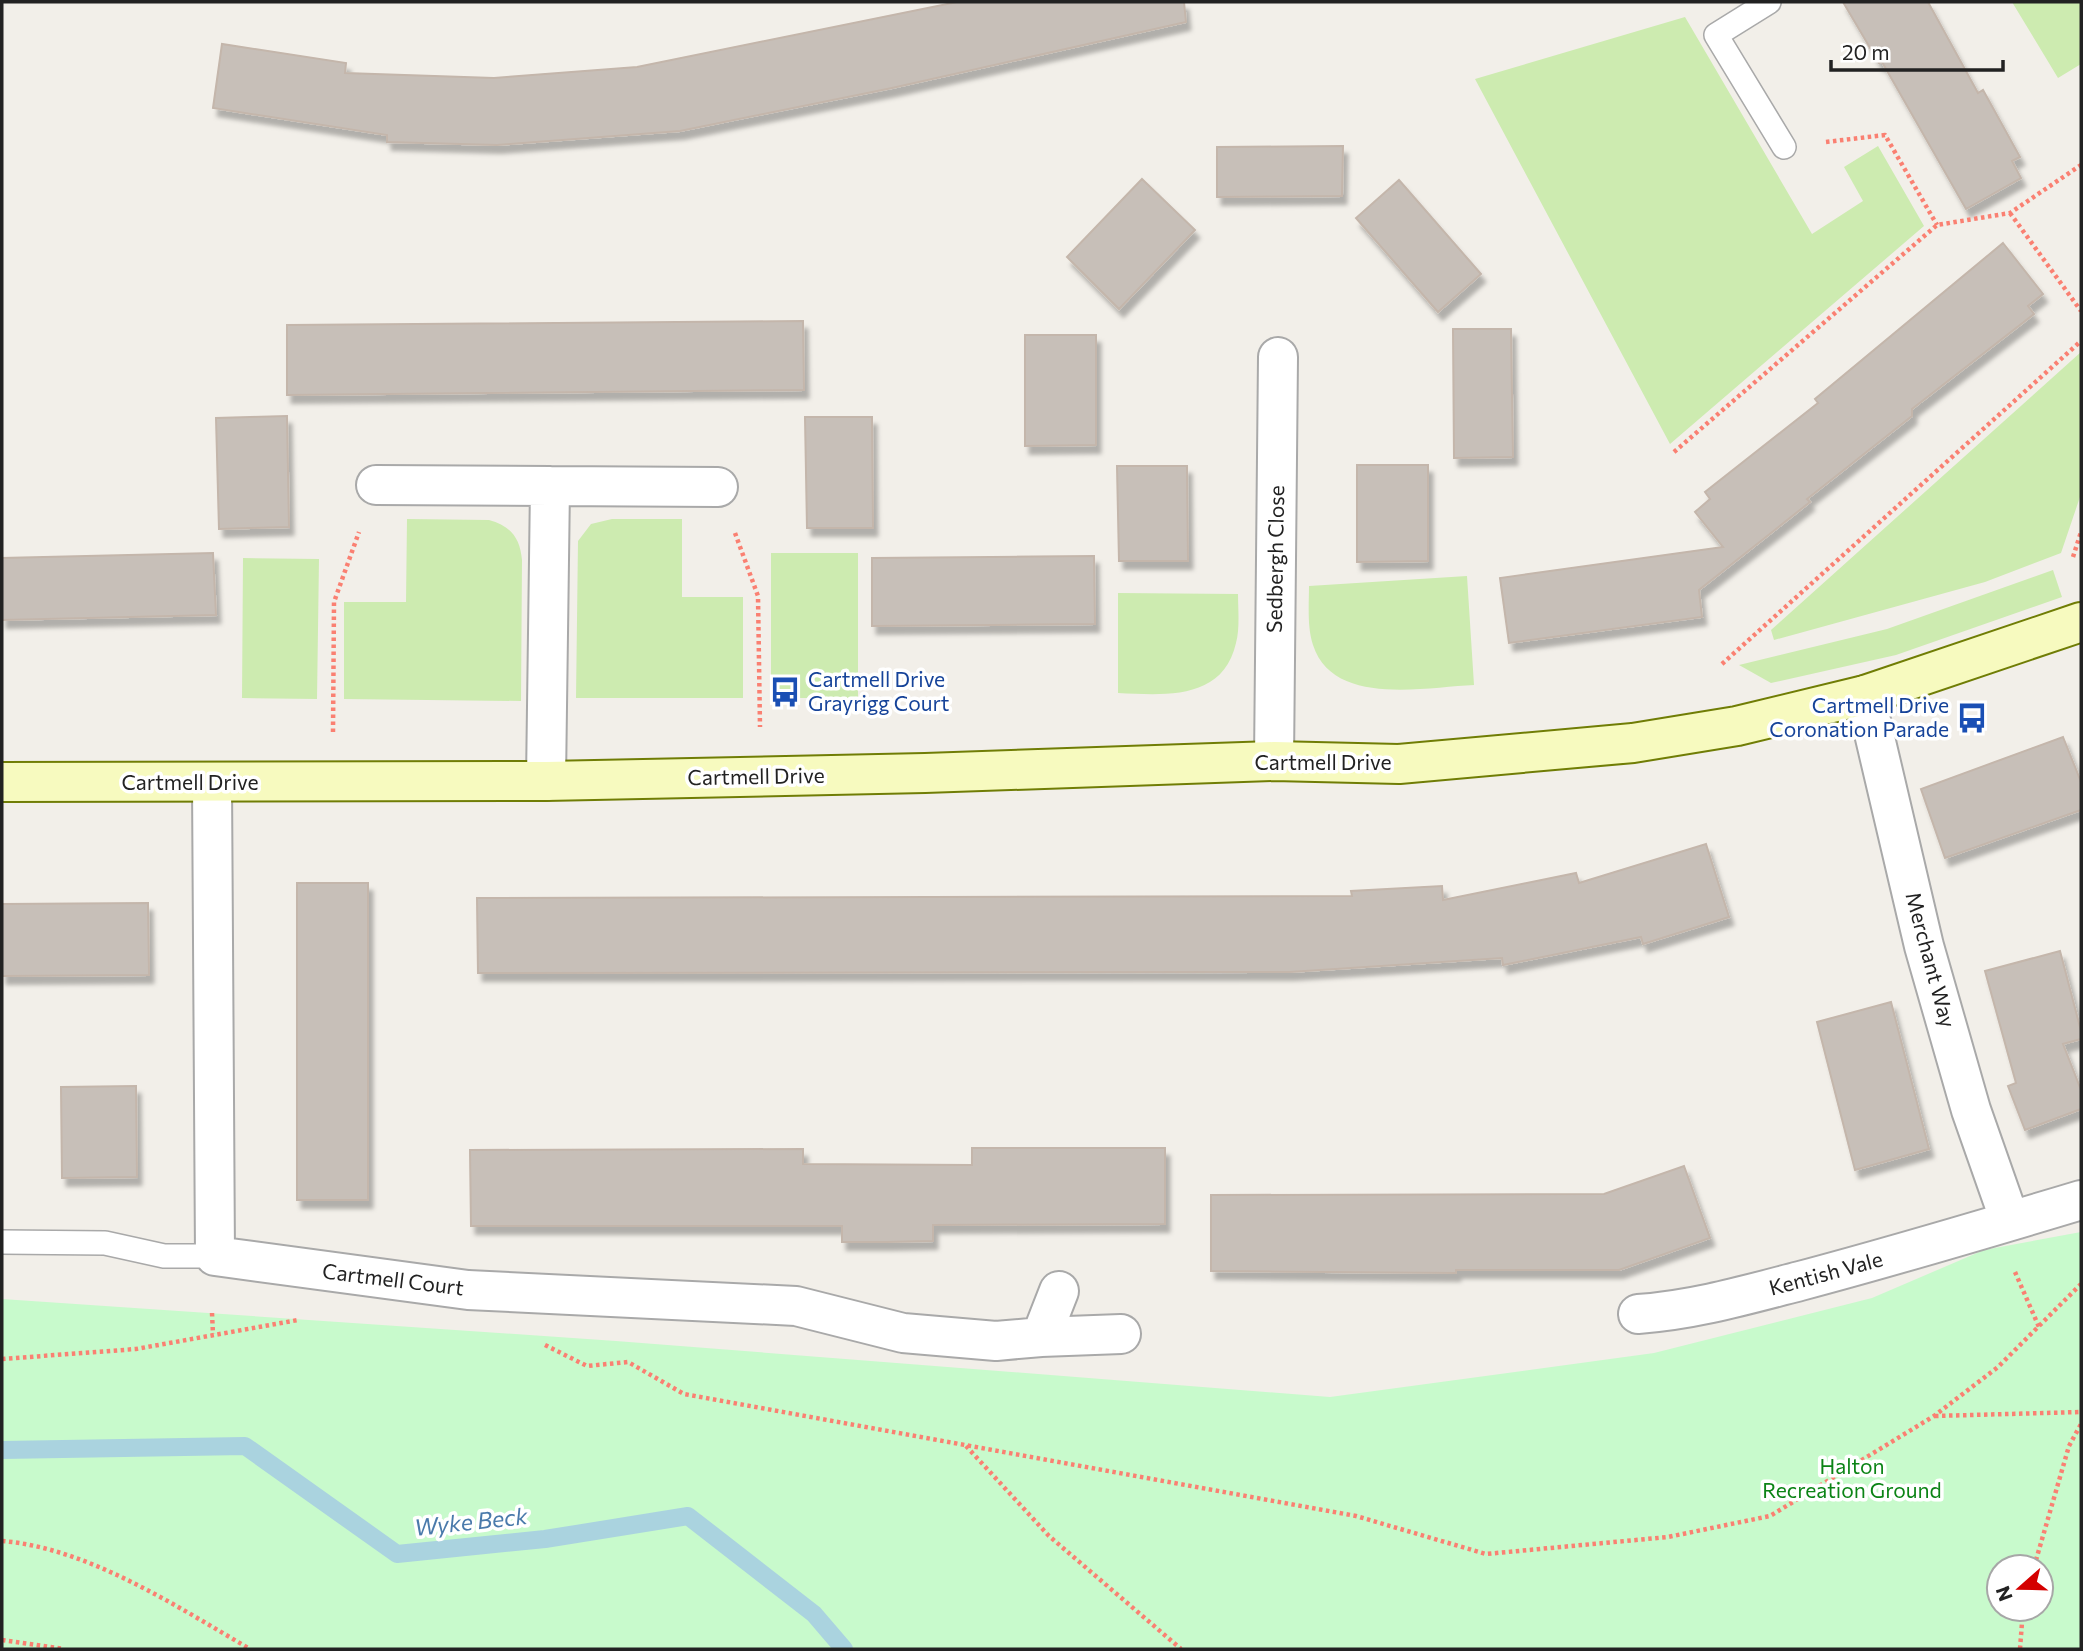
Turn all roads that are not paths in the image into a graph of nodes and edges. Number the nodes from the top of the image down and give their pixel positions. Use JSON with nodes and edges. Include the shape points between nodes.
{"nodes":[{"id":1,"x":1769,"y":2,"type":"edge"},
{"id":2,"x":1784,"y":147,"type":"road end"},
{"id":3,"x":1278,"y":358,"type":"dead end"},
{"id":4,"x":376,"y":485,"type":"road end"},
{"id":5,"x":550,"y":486,"type":"junction"},
{"id":6,"x":718,"y":487,"type":"road end"},
{"id":7,"x":2081,"y":622,"type":"edge"},
{"id":8,"x":1865,"y":695,"type":"junction"},
{"id":9,"x":1273,"y":761,"type":"junction"},
{"id":10,"x":546,"y":781,"type":"junction"},
{"id":11,"x":2,"y":782,"type":"edge"},
{"id":12,"x":212,"y":783,"type":"junction"},
{"id":13,"x":2081,"y":1200,"type":"edge"},
{"id":14,"x":2003,"y":1224,"type":"junction"},
{"id":15,"x":2,"y":1242,"type":"edge"},
{"id":16,"x":215,"y":1256,"type":"junction"},
{"id":17,"x":1059,"y":1291,"type":"dead end"},
{"id":18,"x":1638,"y":1314,"type":"dead end"},
{"id":19,"x":1121,"y":1334,"type":"dead end"},
{"id":20,"x":1041,"y":1337,"type":"junction"}],
"edges":[{"from":1,"to":2,"type":"lane","via":[[1716,35]]},
{"from":3,"to":9,"type":"street","name":"Sedbergh Close"},
{"from":4,"to":5,"type":"street"},
{"from":5,"to":6,"type":"street"},
{"from":5,"to":10,"type":"street"},
{"from":7,"to":8,"type":"street","name":"Cartmell Drive"},
{"from":8,"to":9,"type":"street","name":"Cartmell Drive","via":[[1737,726],[1633,743],[1399,764]]},
{"from":8,"to":14,"type":"street","name":"Merchant Way","via":[[1924,946]]},
{"from":9,"to":10,"type":"street","name":"Cartmell Drive"},
{"from":10,"to":12,"type":"street","name":"Cartmell Drive"},
{"from":11,"to":12,"type":"street","name":"Cartmell Drive"},
{"from":12,"to":16,"type":"street"},
{"from":13,"to":14,"type":"street","name":"Kentish Vale"},
{"from":14,"to":18,"type":"street","name":"Kentish Vale","via":[[1681,1311]]},
{"from":15,"to":16,"type":"lane","via":[[104,1243],[164,1256]]},
{"from":16,"to":20,"type":"street","name":"Cartmell Court","via":[[468,1290],[796,1306],[903,1333],[996,1341]]},
{"from":17,"to":20,"type":"street"},
{"from":19,"to":20,"type":"street","name":"Cartmell Court"}]}
